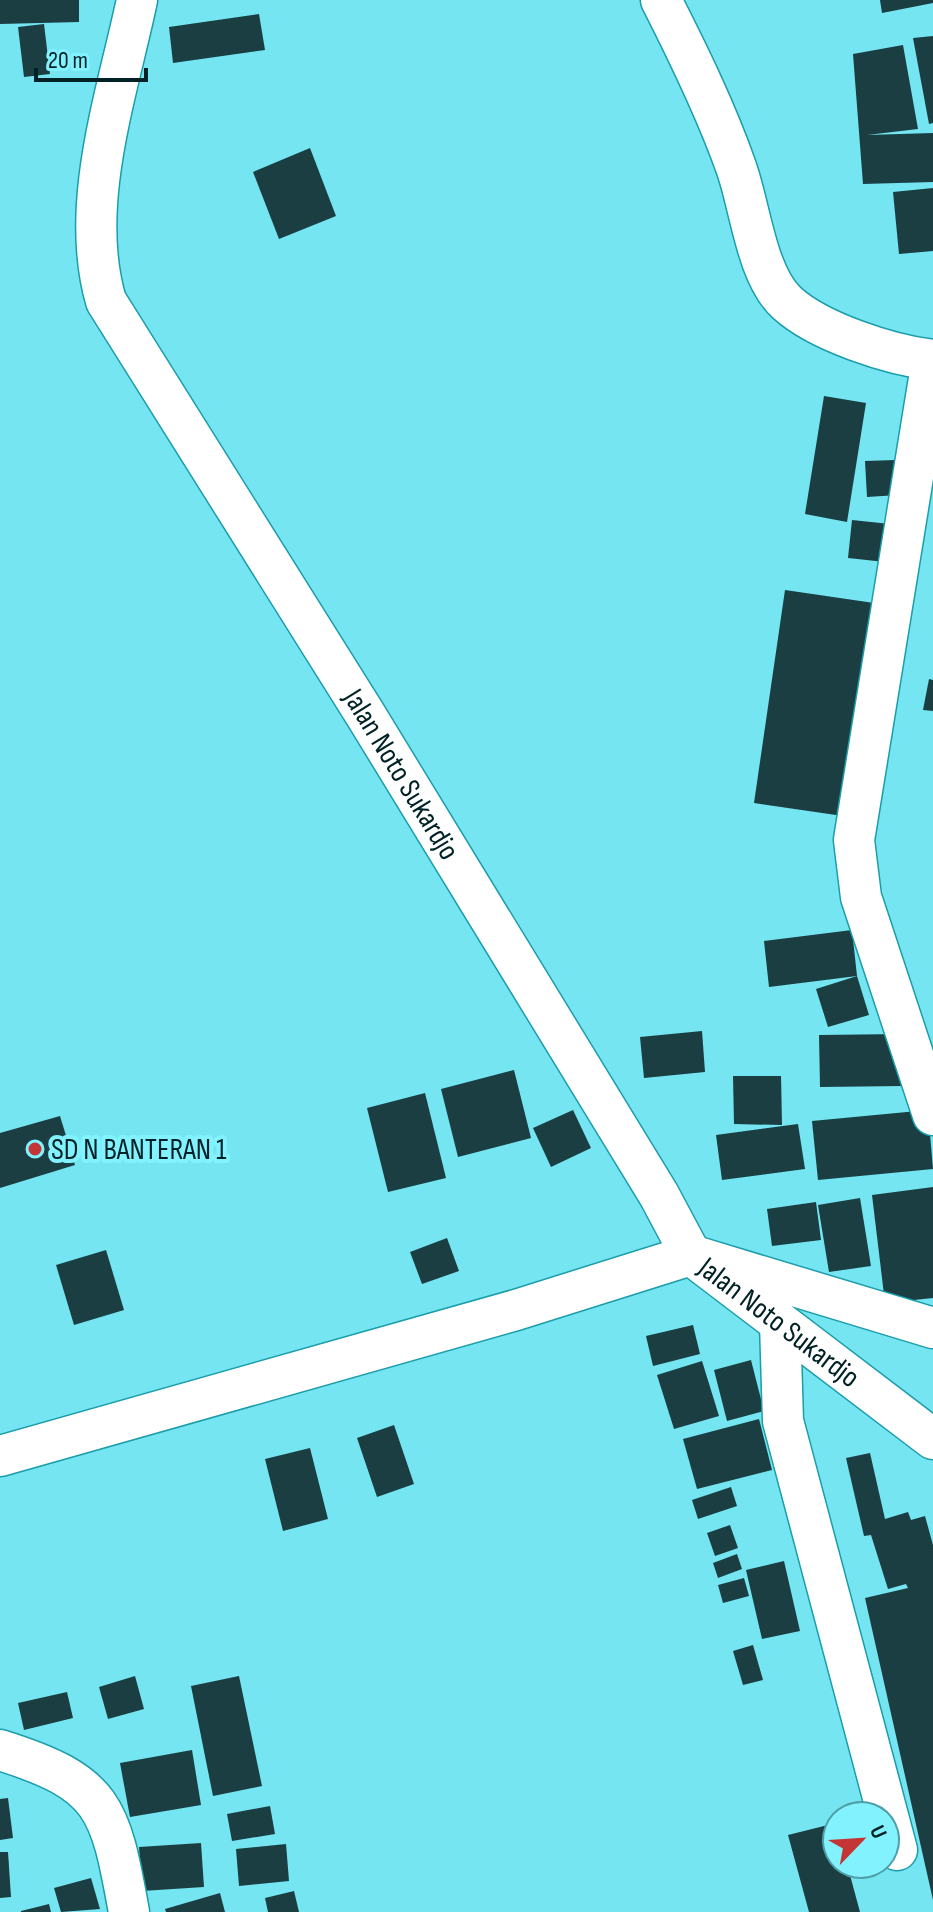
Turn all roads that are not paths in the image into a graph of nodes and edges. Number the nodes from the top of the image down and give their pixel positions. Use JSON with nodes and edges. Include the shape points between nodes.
{"nodes":[{"id":1,"x":137,"y":0,"type":"edge"},
{"id":2,"x":661,"y":0,"type":"edge"},
{"id":3,"x":932,"y":360,"type":"edge"},
{"id":4,"x":933,"y":1115,"type":"edge"},
{"id":5,"x":691,"y":1255,"type":"junction"},
{"id":6,"x":780,"y":1323,"type":"junction"},
{"id":7,"x":933,"y":1328,"type":"edge"},
{"id":8,"x":933,"y":1439,"type":"edge"},
{"id":9,"x":0,"y":1456,"type":"edge"},
{"id":10,"x":0,"y":1750,"type":"edge"},
{"id":11,"x":884,"y":1800,"type":"edge"},
{"id":12,"x":129,"y":1912,"type":"edge"}],
"edges":[{"from":1,"to":5,"type":"street","name":"Jalan Noto Sukardjo","via":[[102,167],[97,241],[106,301],[365,714]]},
{"from":2,"to":3,"type":"street","via":[[736,166],[769,279],[785,302],[815,323],[906,356]]},
{"from":3,"to":4,"type":"street","via":[[854,840],[861,897]]},
{"from":5,"to":6,"type":"street","name":"Jalan Noto Sukardjo"},
{"from":5,"to":7,"type":"street"},
{"from":5,"to":9,"type":"street","via":[[501,1315]]},
{"from":6,"to":8,"type":"street","name":"Jalan Noto Sukardjo"},
{"from":6,"to":11,"type":"street","via":[[783,1421]]},
{"from":10,"to":12,"type":"street","via":[[70,1777],[93,1796],[120,1861]]}]}
